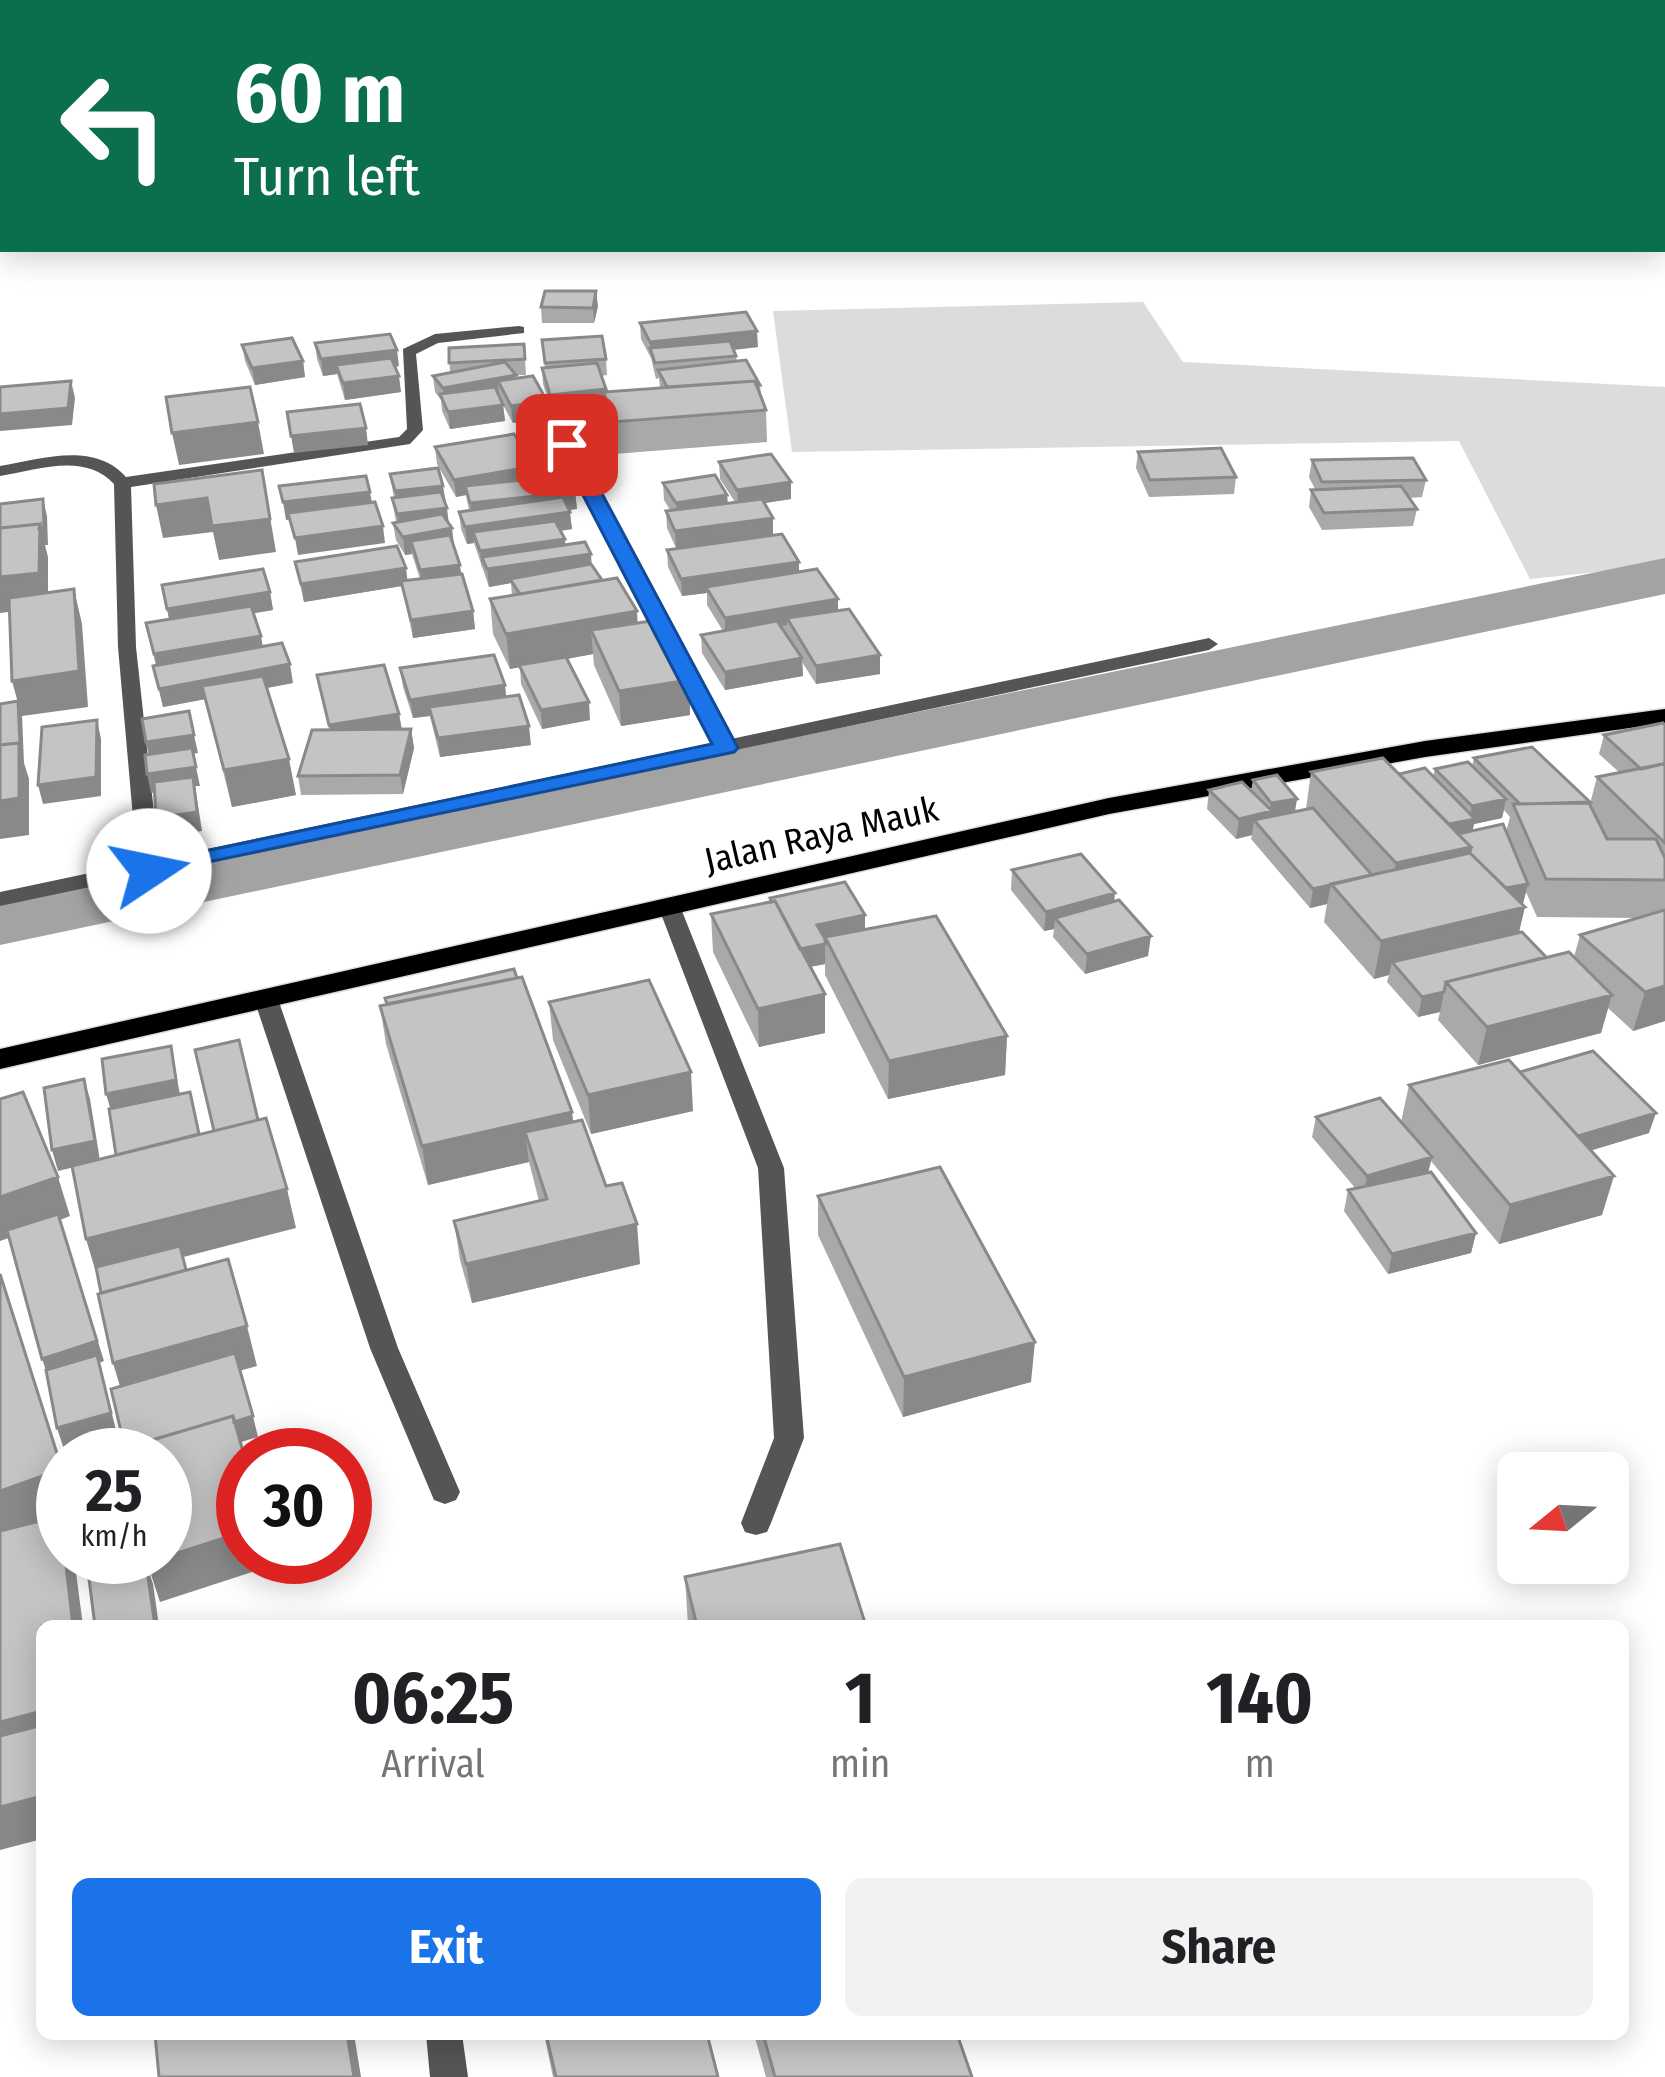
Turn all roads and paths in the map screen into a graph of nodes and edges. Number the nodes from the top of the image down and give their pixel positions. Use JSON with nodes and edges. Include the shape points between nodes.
{"nodes":[{"id":1,"x":519,"y":330,"type":"dead end"},
{"id":2,"x":567,"y":445,"type":"dead end"},
{"id":3,"x":0,"y":471,"type":"edge"},
{"id":4,"x":122,"y":483,"type":"junction"},
{"id":5,"x":1209,"y":644,"type":"dead end"},
{"id":6,"x":1665,"y":716,"type":"edge"},
{"id":7,"x":726,"y":748,"type":"junction"},
{"id":8,"x":149,"y":871,"type":"junction"},
{"id":9,"x":0,"y":899,"type":"edge"},
{"id":10,"x":670,"y":906,"type":"junction"},
{"id":11,"x":266,"y":999,"type":"junction"},
{"id":12,"x":0,"y":1059,"type":"edge"},
{"id":13,"x":445,"y":1492,"type":"dead end"},
{"id":14,"x":755,"y":1523,"type":"dead end"},
{"id":15,"x":445,"y":2040,"type":"edge"},
{"id":16,"x":449,"y":2077,"type":"edge"}],
"edges":[{"from":1,"to":4,"type":"street","via":[[435,339],[408,352],[415,430],[404,441]]},
{"from":2,"to":7,"type":"street"},
{"from":3,"to":4,"type":"street","via":[[96,460]]},
{"from":4,"to":8,"type":"street","via":[[127,647]]},
{"from":5,"to":7,"type":"street"},
{"from":6,"to":10,"type":"main road","name":"Jalan Raya Mauk","via":[[1109,806]]},
{"from":7,"to":8,"type":"street"},
{"from":8,"to":9,"type":"street"},
{"from":10,"to":11,"type":"main road","name":"Jalan Raya Mauk"},
{"from":10,"to":14,"type":"street","via":[[771,1168],[789,1438]]},
{"from":11,"to":12,"type":"main road","name":"Jalan Raya Mauk"},
{"from":11,"to":13,"type":"street","via":[[384,1348]]},
{"from":15,"to":16,"type":"street"}]}
